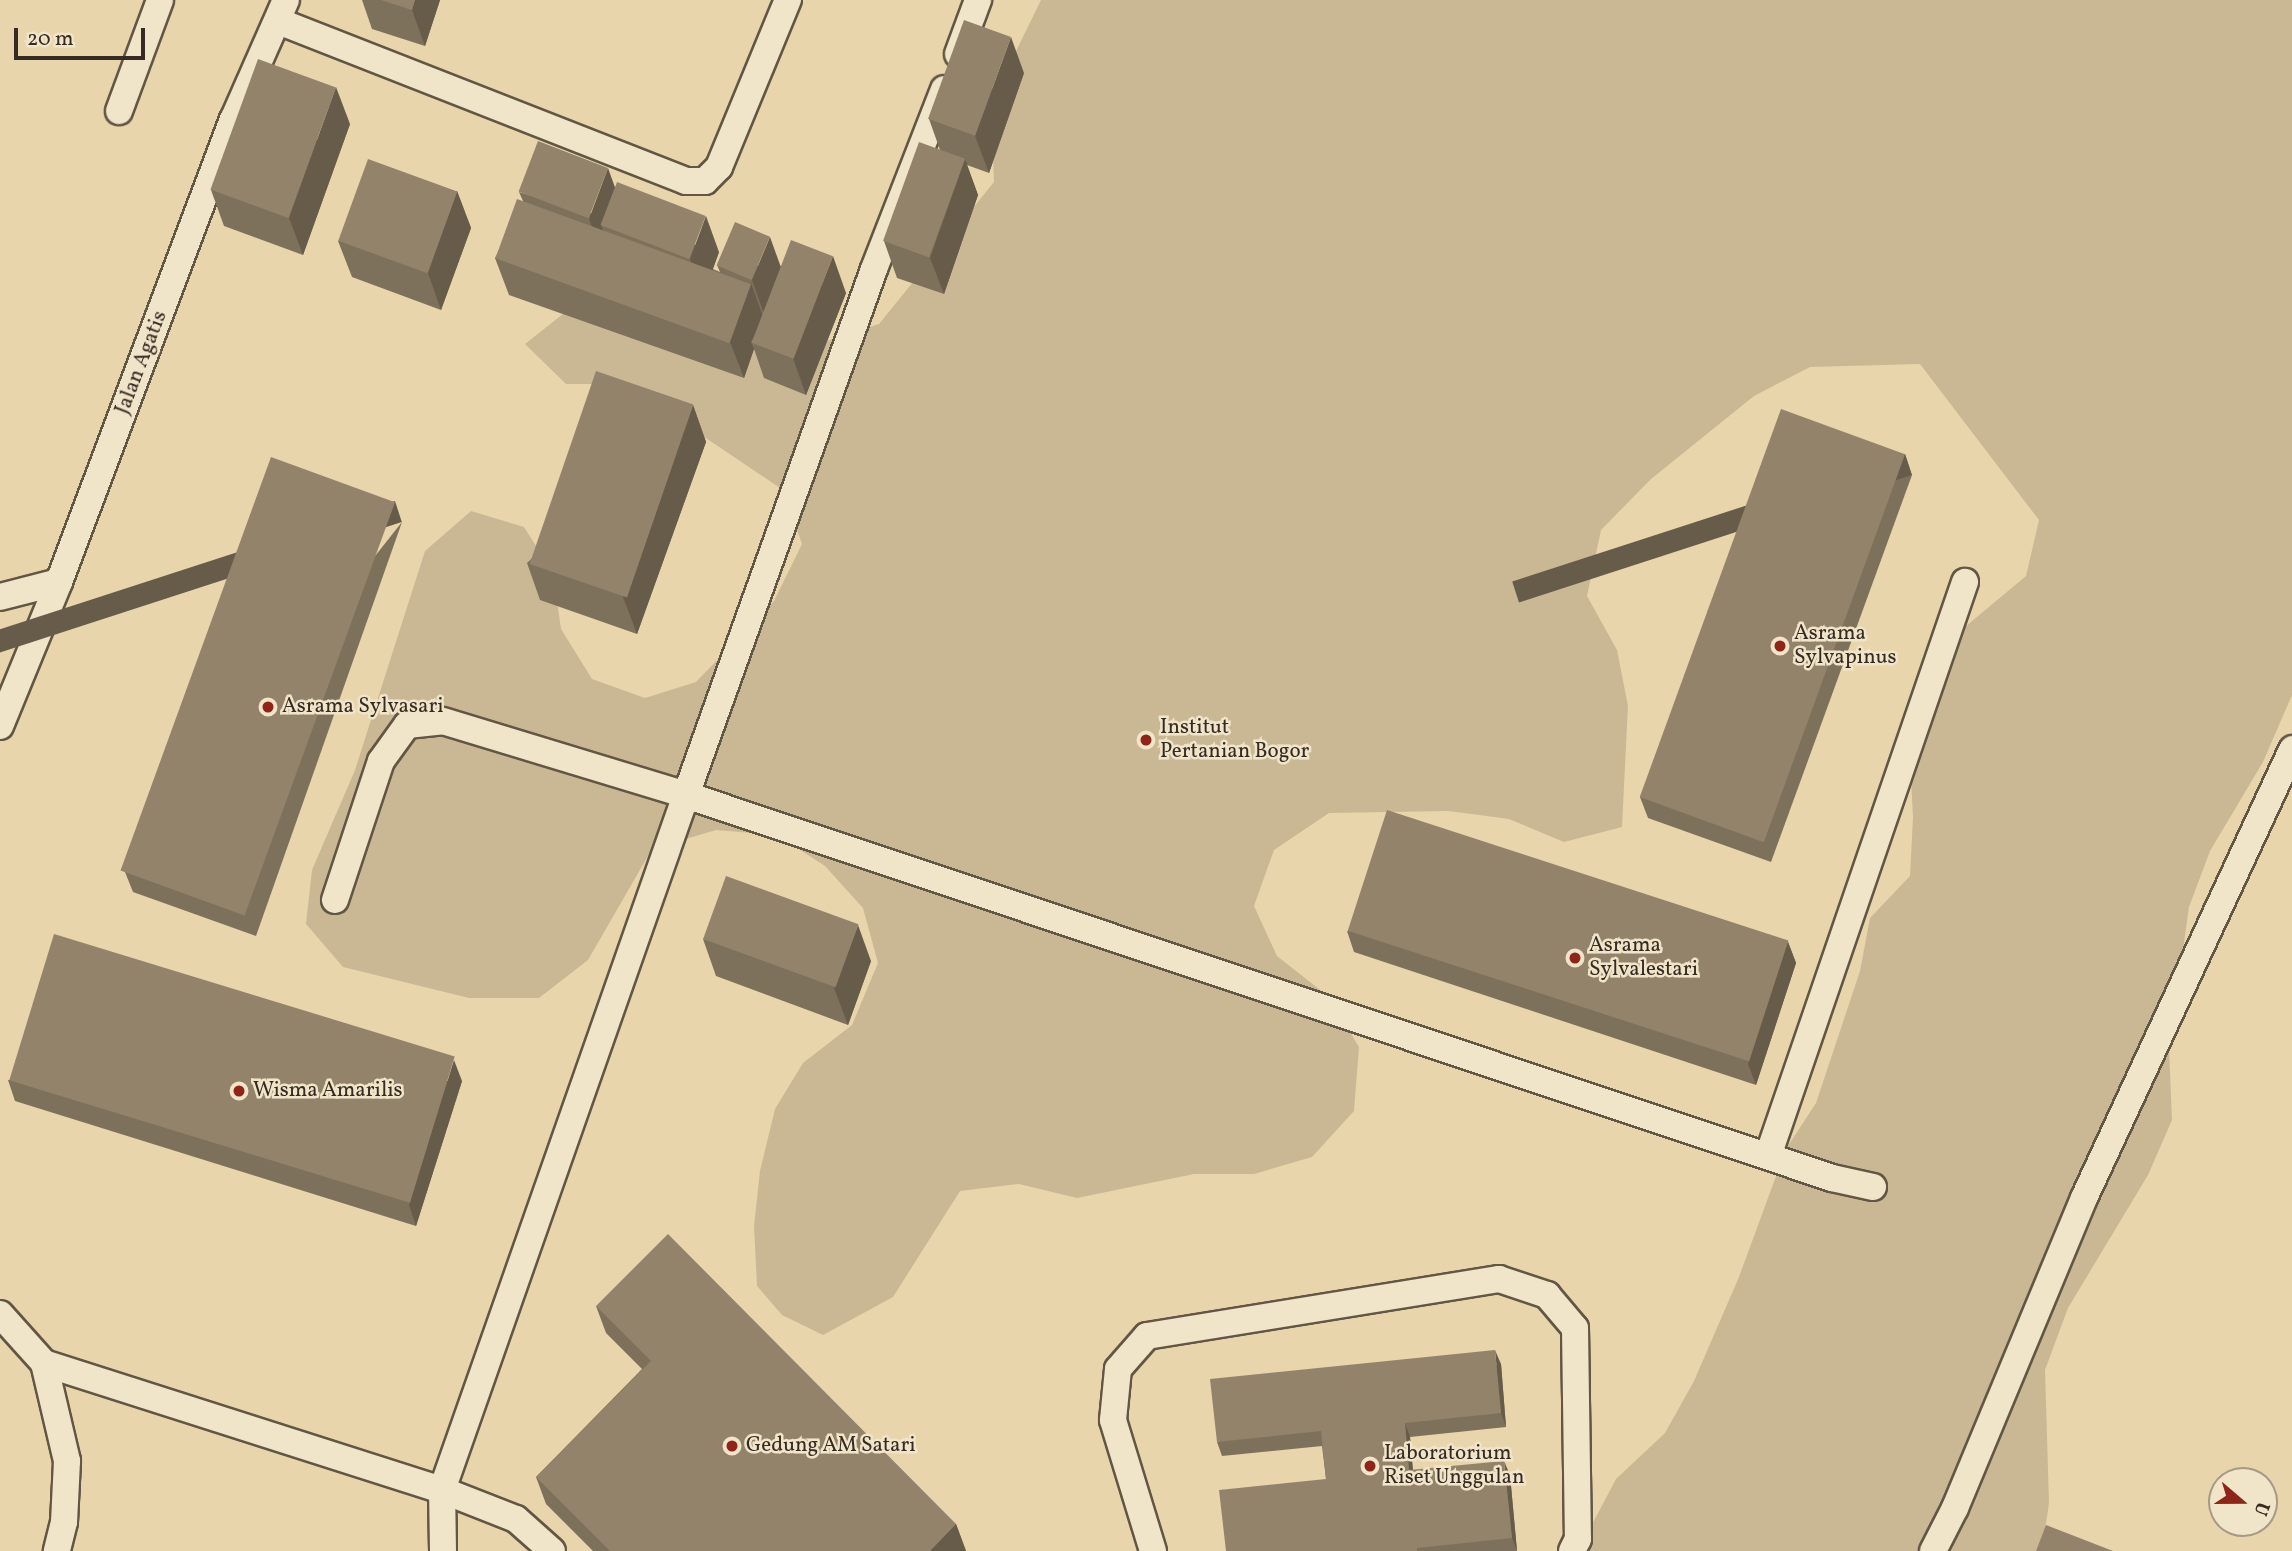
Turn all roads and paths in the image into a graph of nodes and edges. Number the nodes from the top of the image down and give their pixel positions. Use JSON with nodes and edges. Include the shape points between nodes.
{"nodes":[{"id":1,"x":160,"y":0,"type":"edge"},
{"id":2,"x":788,"y":0,"type":"edge"},
{"id":3,"x":978,"y":0,"type":"edge"},
{"id":4,"x":282,"y":11,"type":"edge"},
{"id":5,"x":119,"y":111,"type":"dead end"},
{"id":6,"x":59,"y":582,"type":"junction"},
{"id":7,"x":1965,"y":582,"type":"dead end"},
{"id":8,"x":0,"y":597,"type":"edge"},
{"id":9,"x":0,"y":726,"type":"edge"},
{"id":10,"x":2292,"y":749,"type":"edge"},
{"id":11,"x":686,"y":794,"type":"junction"},
{"id":12,"x":335,"y":900,"type":"dead end"},
{"id":13,"x":1768,"y":1156,"type":"junction"},
{"id":14,"x":1873,"y":1187,"type":"dead end"},
{"id":15,"x":0,"y":1314,"type":"edge"},
{"id":16,"x":44,"y":1363,"type":"junction"},
{"id":17,"x":442,"y":1490,"type":"junction"},
{"id":18,"x":57,"y":1551,"type":"edge"},
{"id":19,"x":443,"y":1551,"type":"edge"},
{"id":20,"x":552,"y":1551,"type":"edge"},
{"id":21,"x":1153,"y":1551,"type":"edge"},
{"id":22,"x":1572,"y":1551,"type":"edge"},
{"id":23,"x":1933,"y":1551,"type":"edge"}],
"edges":[{"from":1,"to":5,"type":"lane"},
{"from":2,"to":4,"type":"lane","via":[[719,167],[705,181],[686,181]]},
{"from":3,"to":11,"type":"lane","via":[[874,269]]},
{"from":4,"to":6,"type":"lane","name":"Jalan Agatis","via":[[233,120]]},
{"from":6,"to":8,"type":"lane"},
{"from":6,"to":9,"type":"lane","name":"Jalan Agatis"},
{"from":7,"to":13,"type":"lane"},
{"from":10,"to":23,"type":"lane","via":[[2084,1198]]},
{"from":11,"to":12,"type":"lane","via":[[443,721],[407,724],[381,761]]},
{"from":11,"to":13,"type":"lane"},
{"from":11,"to":17,"type":"lane"},
{"from":13,"to":14,"type":"lane"},
{"from":15,"to":16,"type":"lane"},
{"from":16,"to":17,"type":"lane"},
{"from":16,"to":18,"type":"lane","via":[[66,1461],[64,1522]]},
{"from":17,"to":19,"type":"lane"},
{"from":17,"to":20,"type":"lane","via":[[516,1519]]},
{"from":21,"to":22,"type":"lane","via":[[1113,1420],[1118,1369],[1147,1336],[1499,1279],[1547,1295],[1576,1328],[1577,1539]]}]}
